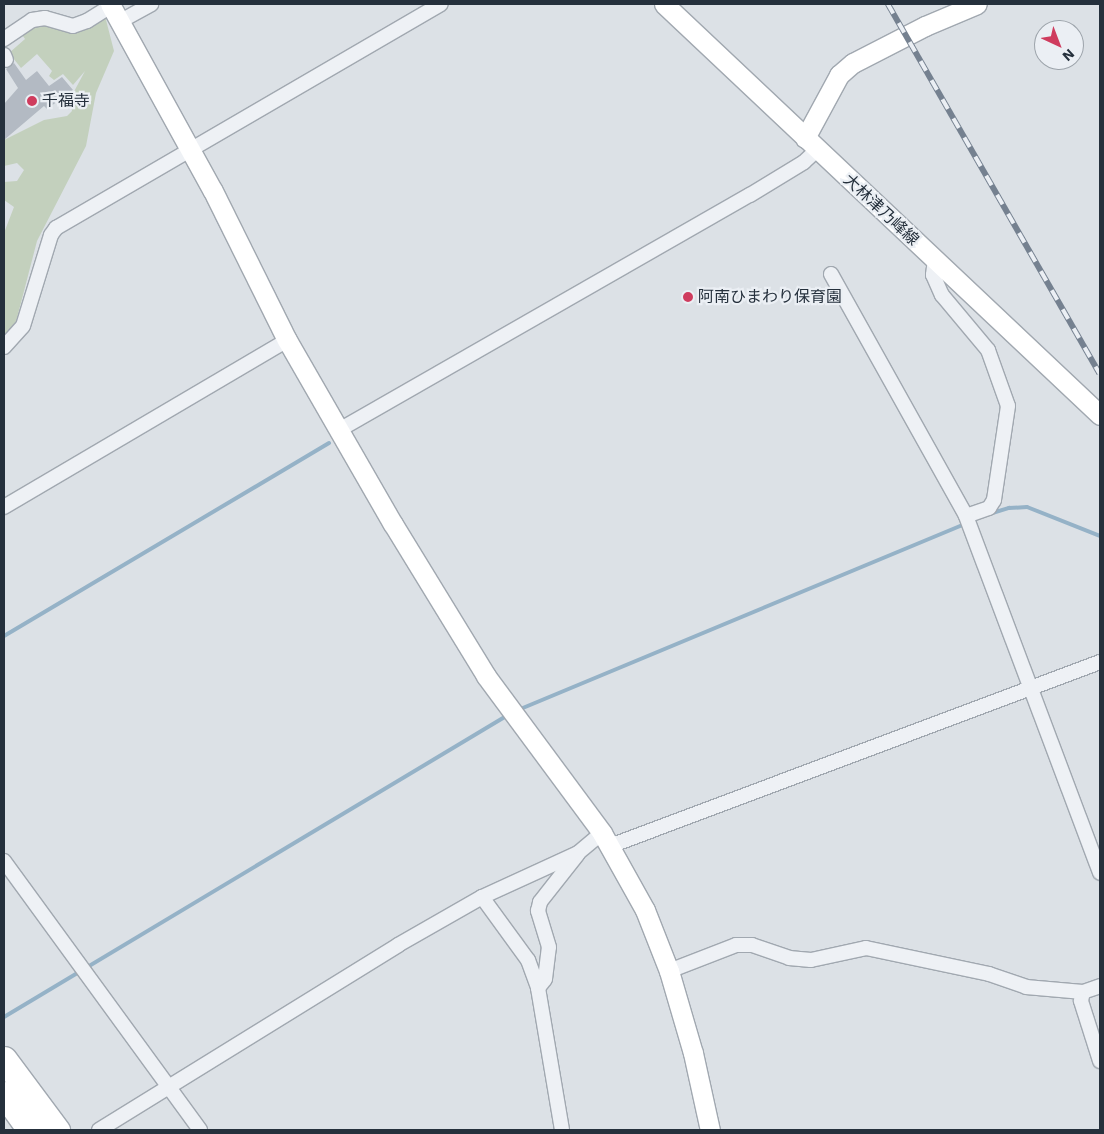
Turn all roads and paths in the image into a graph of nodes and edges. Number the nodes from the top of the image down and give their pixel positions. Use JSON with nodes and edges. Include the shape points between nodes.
{"nodes":[{"id":1,"x":151,"y":4,"type":"edge"},
{"id":2,"x":441,"y":4,"type":"edge"},
{"id":3,"x":664,"y":4,"type":"edge"},
{"id":4,"x":977,"y":4,"type":"edge"},
{"id":5,"x":113,"y":10,"type":"edge"},
{"id":6,"x":4,"y":38,"type":"edge"},
{"id":7,"x":811,"y":144,"type":"junction"},
{"id":8,"x":190,"y":148,"type":"junction"},
{"id":9,"x":934,"y":260,"type":"junction"},
{"id":10,"x":831,"y":274,"type":"dead end"},
{"id":11,"x":287,"y":340,"type":"junction"},
{"id":12,"x":4,"y":347,"type":"edge"},
{"id":13,"x":1100,"y":415,"type":"edge"},
{"id":14,"x":339,"y":430,"type":"junction"},
{"id":15,"x":4,"y":507,"type":"edge"},
{"id":16,"x":968,"y":520,"type":"junction"},
{"id":17,"x":1100,"y":662,"type":"edge"},
{"id":18,"x":1031,"y":688,"type":"junction"},
{"id":19,"x":606,"y":839,"type":"junction"},
{"id":20,"x":578,"y":853,"type":"junction"},
{"id":21,"x":4,"y":861,"type":"edge"},
{"id":22,"x":1100,"y":873,"type":"edge"},
{"id":23,"x":482,"y":896,"type":"junction"},
{"id":24,"x":669,"y":971,"type":"junction"},
{"id":25,"x":1100,"y":986,"type":"edge"},
{"id":26,"x":538,"y":988,"type":"junction"},
{"id":27,"x":1083,"y":992,"type":"junction"},
{"id":28,"x":4,"y":1059,"type":"edge"},
{"id":29,"x":1100,"y":1062,"type":"edge"},
{"id":30,"x":168,"y":1087,"type":"junction"},
{"id":31,"x":4,"y":1094,"type":"edge"},
{"id":32,"x":30,"y":1130,"type":"edge"},
{"id":33,"x":57,"y":1130,"type":"edge"},
{"id":34,"x":99,"y":1130,"type":"edge"},
{"id":35,"x":200,"y":1130,"type":"edge"},
{"id":36,"x":562,"y":1130,"type":"edge"},
{"id":37,"x":710,"y":1130,"type":"edge"}],
"edges":[{"from":1,"to":5,"type":"street"},
{"from":2,"to":8,"type":"street"},
{"from":3,"to":7,"type":"street","name":"大林津乃峰線"},
{"from":4,"to":7,"type":"street","via":[[925,26],[853,64],[839,76]]},
{"from":5,"to":6,"type":"street","via":[[73,26],[45,18],[32,20]]},
{"from":5,"to":8,"type":"street"},
{"from":7,"to":9,"type":"street","name":"大林津乃峰線"},
{"from":7,"to":14,"type":"street","via":[[804,162],[750,195]]},
{"from":8,"to":11,"type":"street"},
{"from":8,"to":12,"type":"street","via":[[56,228],[51,234],[23,326]]},
{"from":9,"to":13,"type":"street","name":"大林津乃峰線"},
{"from":9,"to":16,"type":"street","via":[[933,275],[942,295],[962,323],[988,350],[1008,406],[994,500],[989,508]]},
{"from":10,"to":16,"type":"street"},
{"from":11,"to":14,"type":"street"},
{"from":11,"to":15,"type":"street"},
{"from":14,"to":19,"type":"street","via":[[486,676]]},
{"from":16,"to":18,"type":"street"},
{"from":17,"to":18,"type":"street"},
{"from":18,"to":19,"type":"street"},
{"from":18,"to":22,"type":"street"},
{"from":19,"to":20,"type":"street"},
{"from":19,"to":24,"type":"street","via":[[645,910]]},
{"from":20,"to":23,"type":"street"},
{"from":20,"to":26,"type":"street","via":[[540,902],[538,910],[549,947],[545,979]]},
{"from":21,"to":30,"type":"street"},
{"from":23,"to":26,"type":"street","via":[[528,960]]},
{"from":23,"to":30,"type":"street"},
{"from":24,"to":27,"type":"street","via":[[736,946],[752,945],[789,958],[811,960],[866,948],[989,974],[1026,987]]},
{"from":24,"to":37,"type":"street","via":[[693,1053]]},
{"from":25,"to":27,"type":"street"},
{"from":26,"to":36,"type":"street"},
{"from":27,"to":29,"type":"street","via":[[1081,1001]]},
{"from":28,"to":33,"type":"highway"},
{"from":30,"to":34,"type":"street"},
{"from":30,"to":35,"type":"street"},
{"from":31,"to":32,"type":"highway"}]}
